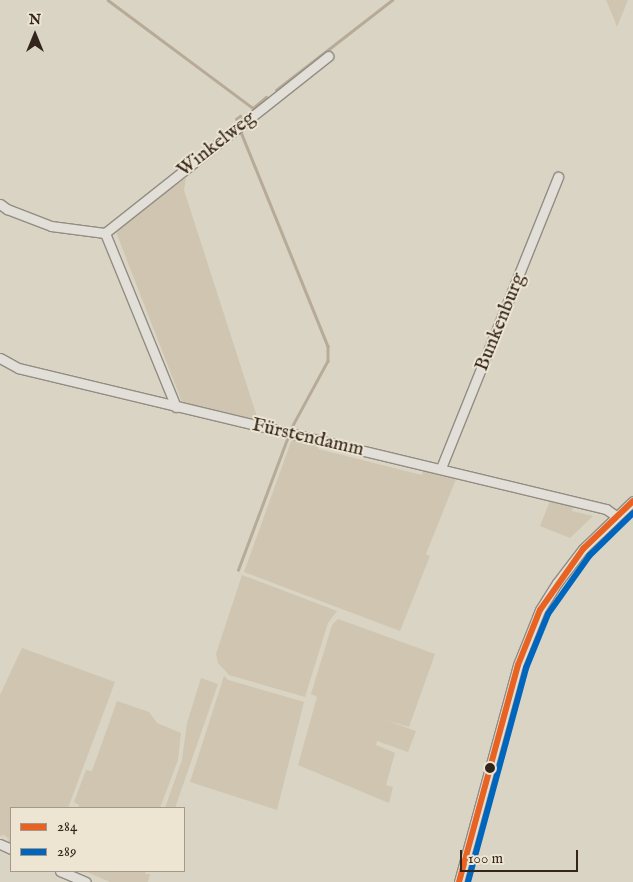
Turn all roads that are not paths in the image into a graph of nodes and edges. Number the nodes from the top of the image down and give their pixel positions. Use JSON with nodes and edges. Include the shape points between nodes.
{"nodes":[{"id":1,"x":328,"y":56,"type":"dead end"},
{"id":2,"x":558,"y":177,"type":"dead end"},
{"id":3,"x":0,"y":204,"type":"edge"},
{"id":4,"x":105,"y":233,"type":"junction"},
{"id":5,"x":0,"y":358,"type":"edge"},
{"id":6,"x":176,"y":407,"type":"junction"},
{"id":7,"x":441,"y":468,"type":"junction"},
{"id":8,"x":633,"y":501,"type":"edge"},
{"id":9,"x":616,"y":516,"type":"junction"},
{"id":10,"x":62,"y":872,"type":"edge"},
{"id":11,"x":86,"y":882,"type":"edge"},
{"id":12,"x":458,"y":882,"type":"edge"}],
"edges":[{"from":1,"to":4,"type":"street","name":"Winkelweg"},
{"from":2,"to":7,"type":"street","name":"Bunkenburg"},
{"from":3,"to":4,"type":"street","via":[[7,210],[52,226]]},
{"from":4,"to":6,"type":"street"},
{"from":5,"to":6,"type":"street","name":"Fürstendamm","via":[[18,368]]},
{"from":6,"to":7,"type":"street","name":"Fürstendamm"},
{"from":7,"to":9,"type":"street","name":"Fürstendamm","via":[[606,509]]},
{"from":8,"to":9,"type":"street"},
{"from":9,"to":12,"type":"street","via":[[569,566],[540,610],[518,665]]},
{"from":10,"to":11,"type":"street"}]}
